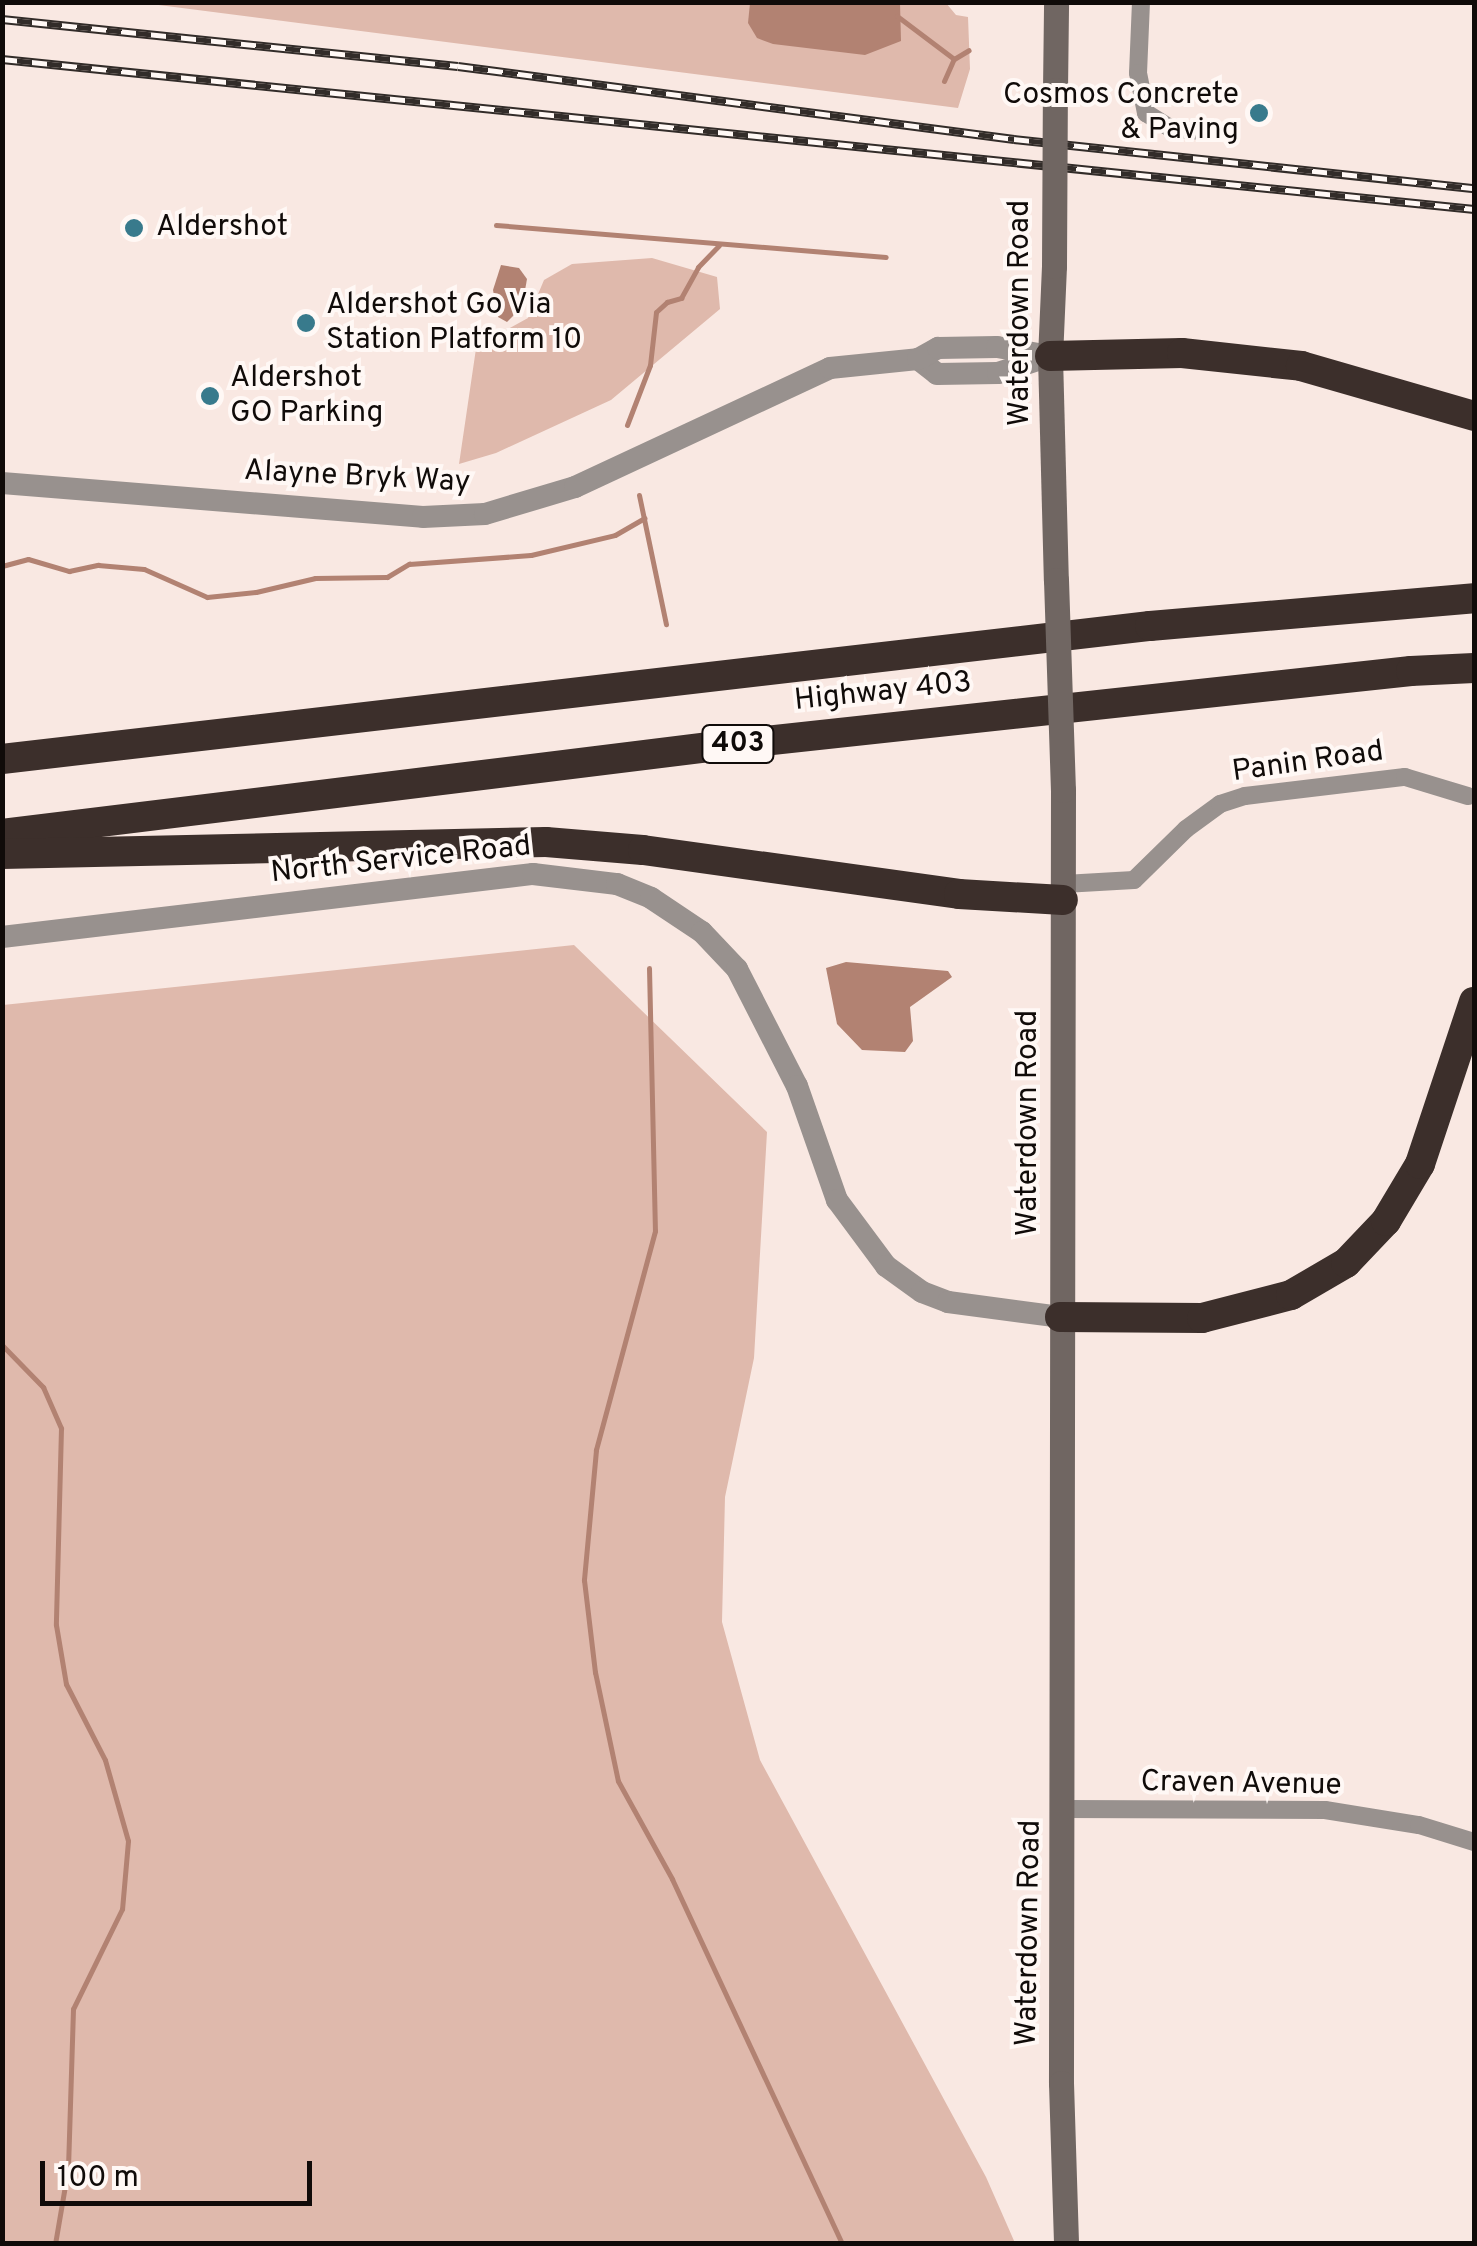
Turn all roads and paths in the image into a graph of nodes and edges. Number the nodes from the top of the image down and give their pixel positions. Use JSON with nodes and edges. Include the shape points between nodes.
{"nodes":[{"id":1,"x":1056,"y":2,"type":"edge"},
{"id":2,"x":1141,"y":2,"type":"edge"},
{"id":3,"x":1220,"y":132,"type":"dead end"},
{"id":4,"x":1050,"y":356,"type":"junction"},
{"id":5,"x":1474,"y":416,"type":"edge"},
{"id":6,"x":2,"y":483,"type":"edge"},
{"id":7,"x":1474,"y":598,"type":"edge"},
{"id":8,"x":1474,"y":668,"type":"edge"},
{"id":9,"x":2,"y":759,"type":"edge"},
{"id":10,"x":1468,"y":796,"type":"dead end"},
{"id":11,"x":2,"y":834,"type":"edge"},
{"id":12,"x":2,"y":854,"type":"edge"},
{"id":13,"x":1064,"y":892,"type":"junction"},
{"id":14,"x":2,"y":937,"type":"edge"},
{"id":15,"x":1474,"y":1002,"type":"edge"},
{"id":16,"x":1060,"y":1317,"type":"junction"},
{"id":17,"x":1064,"y":1809,"type":"junction"},
{"id":18,"x":1474,"y":1842,"type":"edge"},
{"id":19,"x":1066,"y":2244,"type":"edge"}],
"edges":[{"from":1,"to":4,"type":"main road","name":"Waterdown Road","bridge":true},
{"from":2,"to":3,"type":"street","via":[[1138,73],[1146,113],[1172,130]]},
{"from":4,"to":5,"type":"highway","via":[[1182,353],[1301,366]]},
{"from":4,"to":6,"type":"street","name":"Alayne Bryk Way","via":[[997,347],[938,348],[918,359],[866,361],[808,376],[575,487],[485,514],[423,518]]},
{"from":4,"to":13,"type":"main road","name":"Waterdown Road","bridge":true},
{"from":7,"to":9,"type":"highway","name":"Highway 403","number":"403","via":[[1150,626]]},
{"from":8,"to":11,"type":"highway","name":"Highway 403","number":"403","via":[[718,746]]},
{"from":10,"to":13,"type":"street","name":"Panin Road","via":[[1405,778],[1244,796],[1220,804],[1134,880]]},
{"from":12,"to":13,"type":"highway","via":[[546,842],[959,894]]},
{"from":13,"to":16,"type":"main road","name":"Waterdown Road"},
{"from":14,"to":16,"type":"street","name":"North Service Road","via":[[533,874],[617,884],[702,932],[737,970],[796,1086],[837,1200],[886,1266],[948,1302]]},
{"from":15,"to":16,"type":"highway","via":[[1420,1164],[1386,1221],[1346,1263],[1291,1295],[1202,1318]]},
{"from":16,"to":17,"type":"main road","name":"Waterdown Road"},
{"from":17,"to":18,"type":"street","name":"Craven Avenue","via":[[1325,1810],[1419,1825]]},
{"from":17,"to":19,"type":"main road","name":"Waterdown Road"}]}
